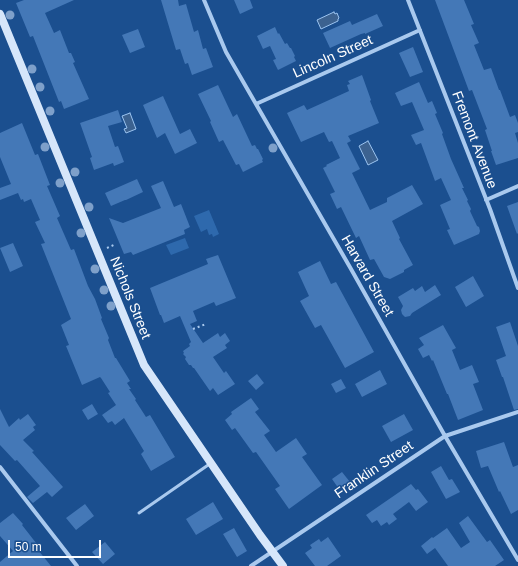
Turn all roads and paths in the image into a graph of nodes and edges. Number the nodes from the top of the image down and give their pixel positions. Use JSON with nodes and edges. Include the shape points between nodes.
{"nodes":[{"id":1,"x":204,"y":0,"type":"edge"},
{"id":2,"x":408,"y":0,"type":"edge"},
{"id":3,"x":0,"y":14,"type":"edge"},
{"id":4,"x":420,"y":30,"type":"junction"},
{"id":5,"x":256,"y":104,"type":"junction"},
{"id":6,"x":518,"y":186,"type":"edge"},
{"id":7,"x":486,"y":200,"type":"junction"},
{"id":8,"x":116,"y":244,"type":"dead end"},
{"id":9,"x":107,"y":248,"type":"dead end"},
{"id":10,"x":518,"y":288,"type":"edge"},
{"id":11,"x":206,"y":324,"type":"dead end"},
{"id":12,"x":193,"y":329,"type":"dead end"},
{"id":13,"x":518,"y":412,"type":"edge"},
{"id":14,"x":445,"y":436,"type":"junction"},
{"id":15,"x":211,"y":463,"type":"junction"},
{"id":16,"x":0,"y":467,"type":"edge"},
{"id":17,"x":140,"y":513,"type":"dead end"},
{"id":18,"x":272,"y":552,"type":"junction"},
{"id":19,"x":518,"y":560,"type":"edge"},
{"id":20,"x":77,"y":566,"type":"edge"},
{"id":21,"x":251,"y":566,"type":"edge"},
{"id":22,"x":283,"y":566,"type":"edge"}],
"edges":[{"from":1,"to":5,"type":"street","name":"Harvard Street","via":[[223,47]]},
{"from":2,"to":4,"type":"street","name":"Fremont Avenue"},
{"from":3,"to":15,"type":"street","name":"Nichols Street","via":[[144,365]]},
{"from":4,"to":5,"type":"street","name":"Lincoln Street"},
{"from":4,"to":7,"type":"street","name":"Fremont Avenue"},
{"from":5,"to":14,"type":"street","name":"Harvard Street"},
{"from":6,"to":7,"type":"street"},
{"from":7,"to":10,"type":"street","name":"Fremont Avenue"},
{"from":8,"to":9,"type":"path"},
{"from":11,"to":12,"type":"path"},
{"from":13,"to":14,"type":"street","name":"Franklin Street"},
{"from":14,"to":18,"type":"street","name":"Franklin Street"},
{"from":14,"to":19,"type":"street","name":"Harvard Street"},
{"from":15,"to":17,"type":"lane"},
{"from":15,"to":18,"type":"street","name":"Nichols Street"},
{"from":16,"to":20,"type":"street"},
{"from":18,"to":21,"type":"street","name":"Franklin Street"},
{"from":18,"to":22,"type":"street","name":"Nichols Street"}]}
